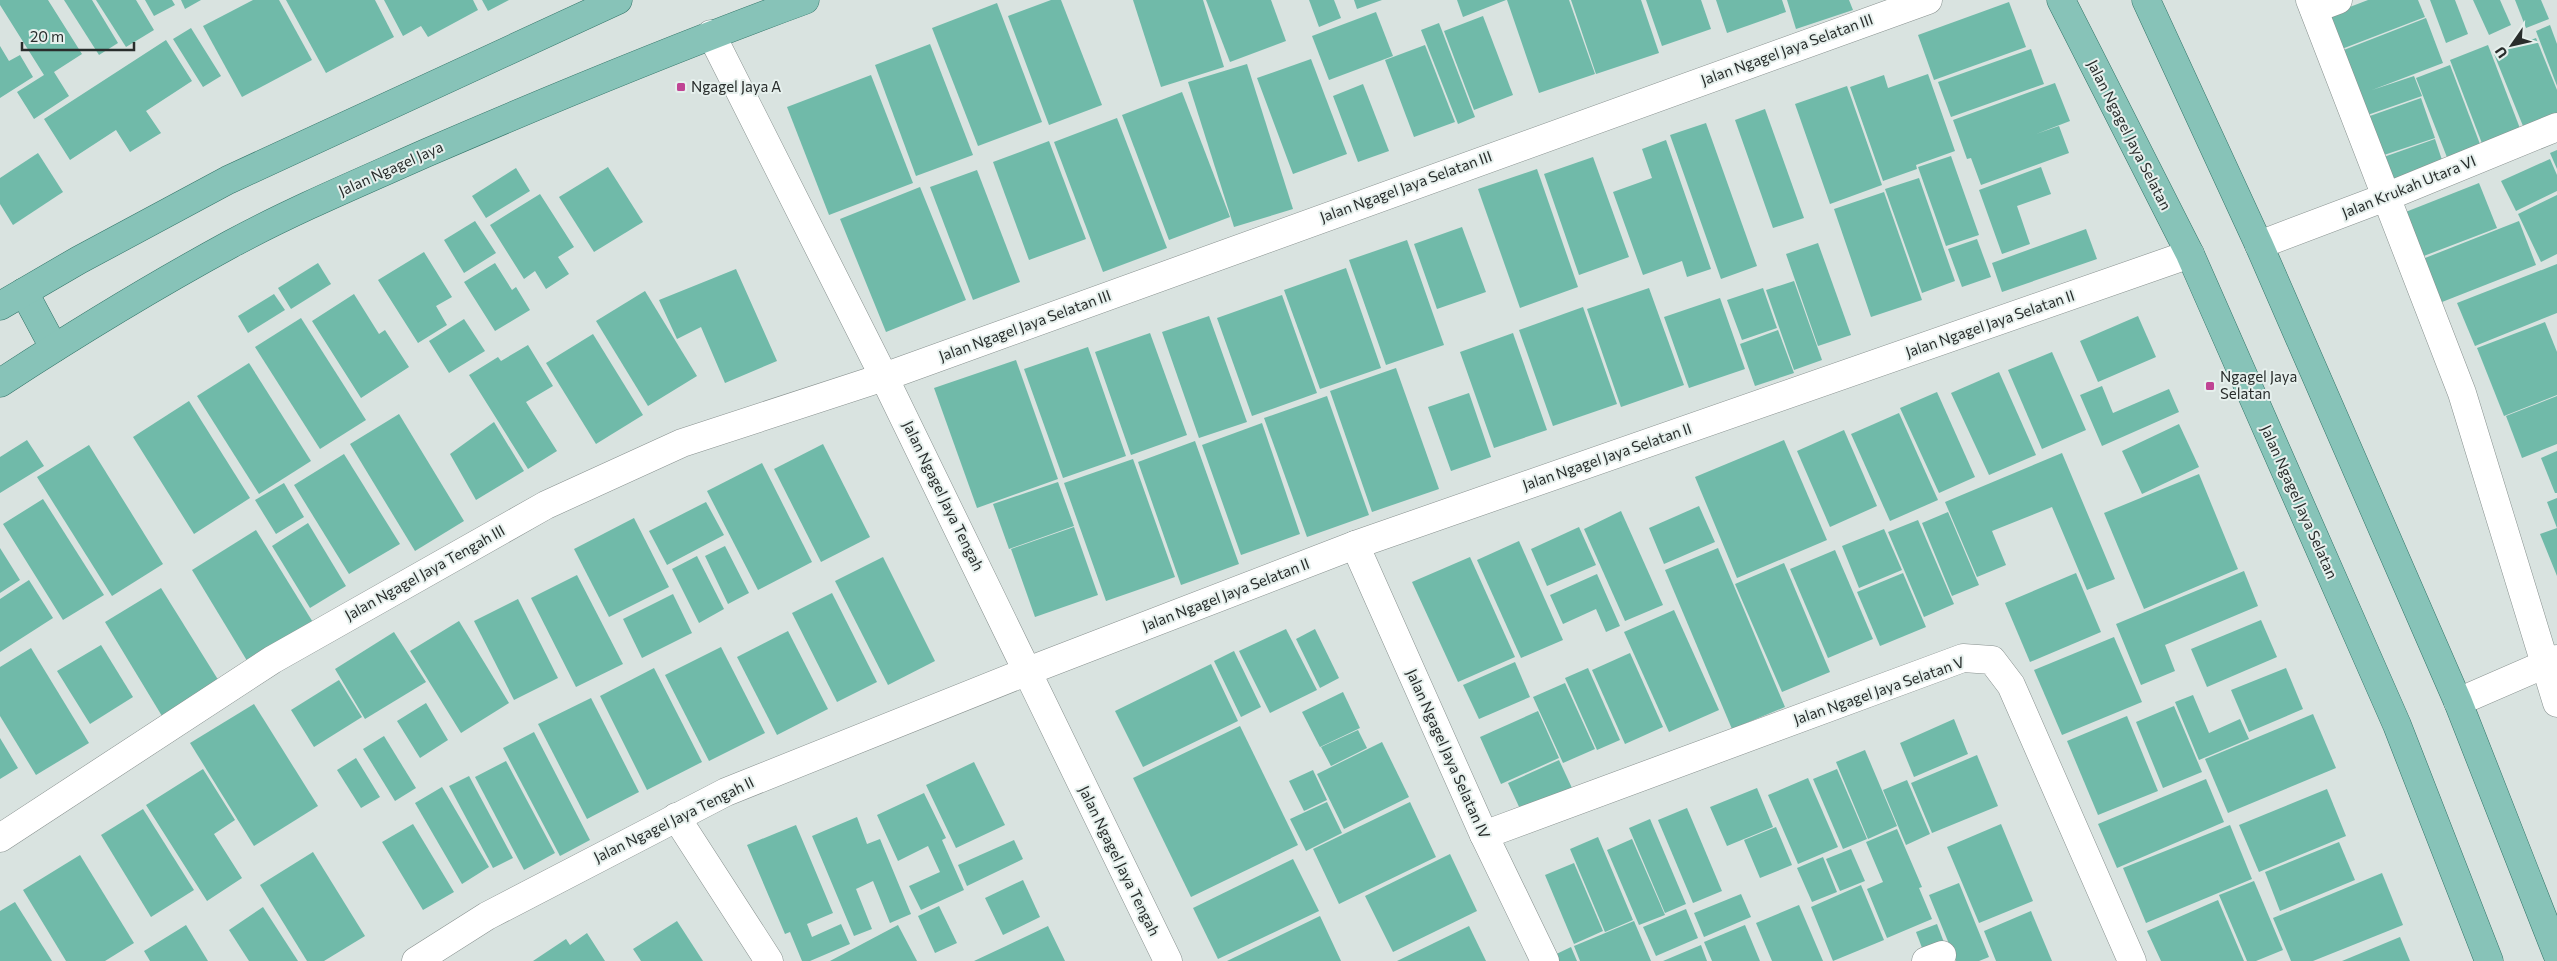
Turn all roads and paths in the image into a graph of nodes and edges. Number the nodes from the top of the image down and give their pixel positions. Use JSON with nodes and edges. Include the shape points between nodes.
{"nodes":[{"id":1,"x":618,"y":0,"type":"edge"},
{"id":2,"x":805,"y":0,"type":"edge"},
{"id":3,"x":1928,"y":0,"type":"edge"},
{"id":4,"x":2061,"y":0,"type":"edge"},
{"id":5,"x":2146,"y":0,"type":"edge"},
{"id":6,"x":2321,"y":3,"type":"edge"},
{"id":7,"x":712,"y":34,"type":"junction"},
{"id":8,"x":2557,"y":127,"type":"edge"},
{"id":9,"x":2386,"y":197,"type":"junction"},
{"id":10,"x":2259,"y":244,"type":"junction"},
{"id":11,"x":2190,"y":254,"type":"junction"},
{"id":12,"x":24,"y":292,"type":"junction"},
{"id":13,"x":0,"y":306,"type":"edge"},
{"id":14,"x":54,"y":348,"type":"junction"},
{"id":15,"x":884,"y":377,"type":"junction"},
{"id":16,"x":0,"y":383,"type":"edge"},
{"id":17,"x":1355,"y":545,"type":"junction"},
{"id":18,"x":2551,"y":662,"type":"edge"},
{"id":19,"x":1028,"y":671,"type":"junction"},
{"id":20,"x":2458,"y":702,"type":"junction"},
{"id":21,"x":2557,"y":703,"type":"edge"},
{"id":22,"x":676,"y":817,"type":"junction"},
{"id":23,"x":1484,"y":835,"type":"junction"},
{"id":24,"x":0,"y":838,"type":"edge"},
{"id":25,"x":2557,"y":954,"type":"edge"},
{"id":26,"x":416,"y":961,"type":"edge"},
{"id":27,"x":769,"y":961,"type":"edge"},
{"id":28,"x":1168,"y":961,"type":"edge"},
{"id":29,"x":1545,"y":961,"type":"edge"},
{"id":30,"x":2132,"y":961,"type":"edge"},
{"id":31,"x":2489,"y":961,"type":"edge"}],
"edges":[{"from":1,"to":12,"type":"main road","via":[[244,172]]},
{"from":2,"to":7,"type":"main road","name":"Jalan Ngagel Jaya"},
{"from":3,"to":15,"type":"street","name":"Jalan Ngagel Jaya Selatan III"},
{"from":4,"to":11,"type":"main road","name":"Jalan Ngagel Jaya Selatan"},
{"from":5,"to":10,"type":"main road"},
{"from":6,"to":9,"type":"street"},
{"from":7,"to":14,"type":"main road","name":"Jalan Ngagel Jaya","via":[[320,200],[232,243]]},
{"from":7,"to":15,"type":"street","name":"Jalan Ngagel Jaya Tengah"},
{"from":8,"to":9,"type":"street","name":"Jalan Krukah Utara VI"},
{"from":9,"to":10,"type":"street","name":"Jalan Krukah Utara VI"},
{"from":9,"to":18,"type":"street","via":[[2462,393]]},
{"from":10,"to":20,"type":"main road"},
{"from":11,"to":17,"type":"street","name":"Jalan Ngagel Jaya Selatan II"},
{"from":11,"to":31,"type":"main road","name":"Jalan Ngagel Jaya Selatan","via":[[2397,725]]},
{"from":12,"to":13,"type":"main road"},
{"from":12,"to":14,"type":"main road"},
{"from":14,"to":16,"type":"main road","name":"Jalan Ngagel Jaya"},
{"from":15,"to":19,"type":"street","name":"Jalan Ngagel Jaya Tengah"},
{"from":15,"to":24,"type":"street","name":"Jalan Ngagel Jaya Tengah III","via":[[682,443],[546,505],[272,660]]},
{"from":17,"to":19,"type":"street","name":"Jalan Ngagel Jaya Selatan II"},
{"from":17,"to":23,"type":"street","name":"Jalan Ngagel Jaya Selatan IV"},
{"from":18,"to":20,"type":"street"},
{"from":18,"to":21,"type":"street"},
{"from":19,"to":22,"type":"street","name":"Jalan Ngagel Jaya Tengah II","via":[[726,792]]},
{"from":19,"to":28,"type":"street","name":"Jalan Ngagel Jaya Tengah"},
{"from":20,"to":25,"type":"main road"},
{"from":22,"to":26,"type":"street","name":"Jalan Ngagel Jaya Tengah II","via":[[488,916]]},
{"from":22,"to":27,"type":"street"},
{"from":23,"to":29,"type":"street","name":"Jalan Ngagel Jaya Selatan IV"},
{"from":23,"to":30,"type":"street","name":"Jalan Ngagel Jaya Selatan V","via":[[1963,658],[1992,660],[2011,685]]}]}
